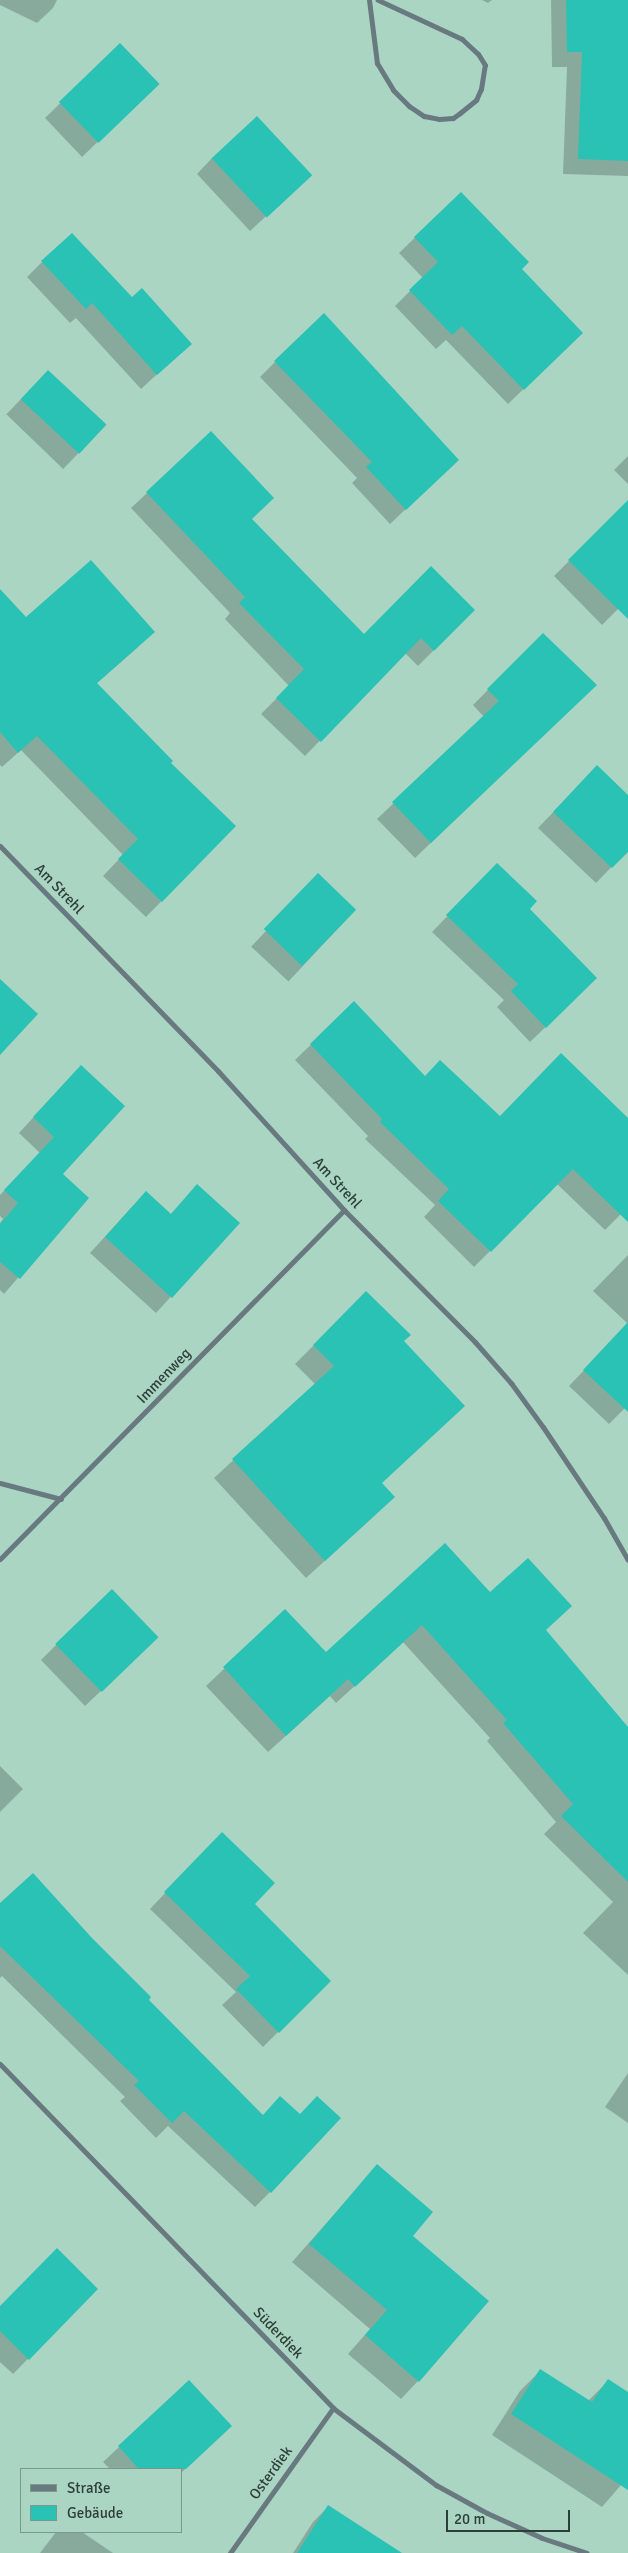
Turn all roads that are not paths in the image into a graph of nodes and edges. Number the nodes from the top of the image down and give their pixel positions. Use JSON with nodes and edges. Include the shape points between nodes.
{"nodes":[{"id":1,"x":369,"y":0,"type":"edge"},
{"id":2,"x":378,"y":0,"type":"edge"},
{"id":3,"x":0,"y":846,"type":"edge"},
{"id":4,"x":344,"y":1210,"type":"junction"},
{"id":5,"x":0,"y":1483,"type":"edge"},
{"id":6,"x":61,"y":1499,"type":"junction"},
{"id":7,"x":0,"y":1559,"type":"edge"},
{"id":8,"x":628,"y":1560,"type":"edge"},
{"id":9,"x":0,"y":2064,"type":"edge"},
{"id":10,"x":333,"y":2408,"type":"junction"},
{"id":11,"x":230,"y":2553,"type":"edge"},
{"id":12,"x":587,"y":2553,"type":"edge"}],
"edges":[{"from":1,"to":2,"type":"street","via":[[377,63],[393,90],[424,116],[439,119],[460,114],[476,100],[481,89],[485,65],[478,54],[462,39]]},
{"from":3,"to":4,"type":"street","name":"Am Strehl","via":[[218,1071]]},
{"from":4,"to":6,"type":"street","name":"Immenweg"},
{"from":4,"to":8,"type":"street","name":"Am Strehl","via":[[475,1342],[512,1384],[604,1518]]},
{"from":5,"to":6,"type":"street"},
{"from":6,"to":7,"type":"street","name":"Immenweg"},
{"from":9,"to":10,"type":"street","name":"Süderdiek"},
{"from":10,"to":11,"type":"street","name":"Osterdiek"},
{"from":10,"to":12,"type":"street","name":"Süderdiek","via":[[436,2485],[534,2535]]}]}
